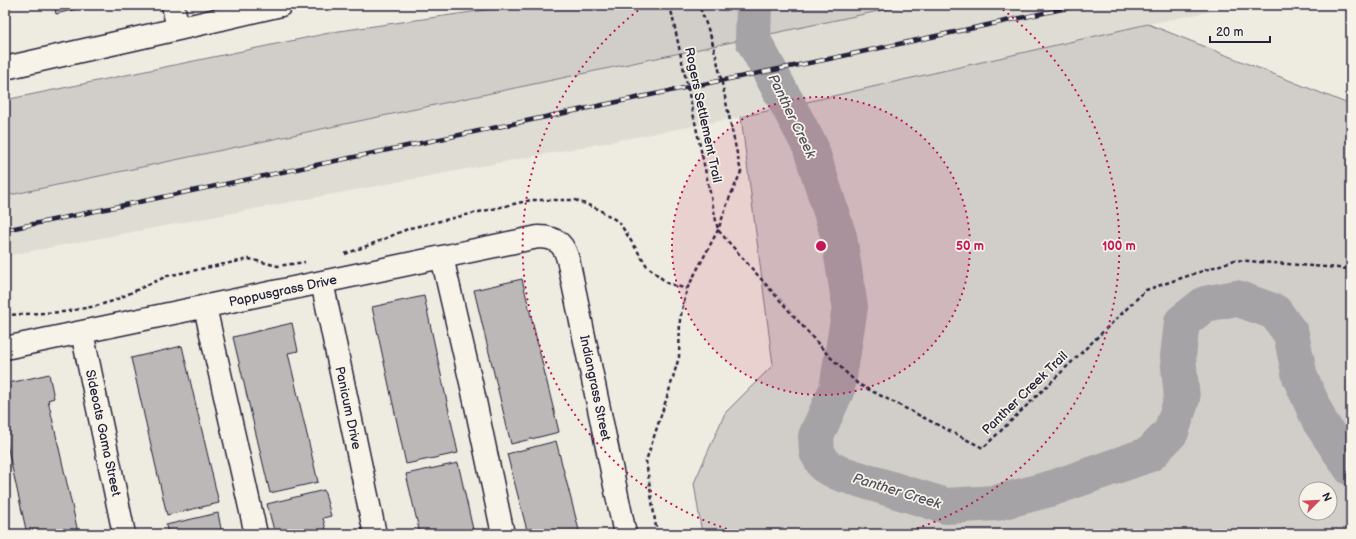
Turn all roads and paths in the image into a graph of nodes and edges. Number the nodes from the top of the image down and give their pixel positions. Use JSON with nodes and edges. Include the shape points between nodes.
{"nodes":[{"id":1,"x":173,"y":5,"type":"edge"},
{"id":2,"x":281,"y":5,"type":"edge"},
{"id":3,"x":670,"y":5,"type":"edge"},
{"id":4,"x":699,"y":5,"type":"edge"},
{"id":5,"x":178,"y":29,"type":"junction"},
{"id":6,"x":5,"y":68,"type":"edge"},
{"id":7,"x":718,"y":230,"type":"junction"},
{"id":8,"x":561,"y":243,"type":"joint"},
{"id":9,"x":442,"y":257,"type":"junction"},
{"id":10,"x":1351,"y":269,"type":"edge"},
{"id":11,"x":322,"y":282,"type":"junction"},
{"id":12,"x":205,"y":307,"type":"junction"},
{"id":13,"x":82,"y":332,"type":"junction"},
{"id":14,"x":5,"y":348,"type":"edge"},
{"id":15,"x":124,"y":534,"type":"edge"},
{"id":16,"x":256,"y":534,"type":"edge"},
{"id":17,"x":375,"y":534,"type":"edge"},
{"id":18,"x":503,"y":534,"type":"edge"},
{"id":19,"x":625,"y":534,"type":"edge"},
{"id":20,"x":657,"y":534,"type":"edge"}],
"edges":[{"from":1,"to":5,"type":"street"},
{"from":2,"to":5,"type":"street"},
{"from":3,"to":7,"type":"path","name":"Rogers Settlement Trail"},
{"from":4,"to":7,"type":"path","via":[[717,60],[741,172]]},
{"from":5,"to":6,"type":"street"},
{"from":7,"to":10,"type":"path","name":"Panther Creek Trail","via":[[830,357],[858,384],[983,448],[1146,290],[1235,260]]},
{"from":7,"to":20,"type":"path","via":[[687,289],[680,319],[679,357],[646,461]]},
{"from":8,"to":9,"type":"street","name":"Pappusgrass Drive","via":[[554,239],[538,237]]},
{"from":8,"to":19,"type":"street","name":"Indiangrass Street","via":[[568,256]]},
{"from":9,"to":11,"type":"street","name":"Pappusgrass Drive"},
{"from":9,"to":18,"type":"street"},
{"from":11,"to":12,"type":"street","name":"Pappusgrass Drive"},
{"from":11,"to":17,"type":"street","name":"Panicum Drive"},
{"from":12,"to":13,"type":"street","name":"Pappusgrass Drive"},
{"from":12,"to":16,"type":"street"},
{"from":13,"to":14,"type":"street","name":"Pappusgrass Drive"},
{"from":13,"to":15,"type":"street","name":"Sideoats Gama Street"}]}
